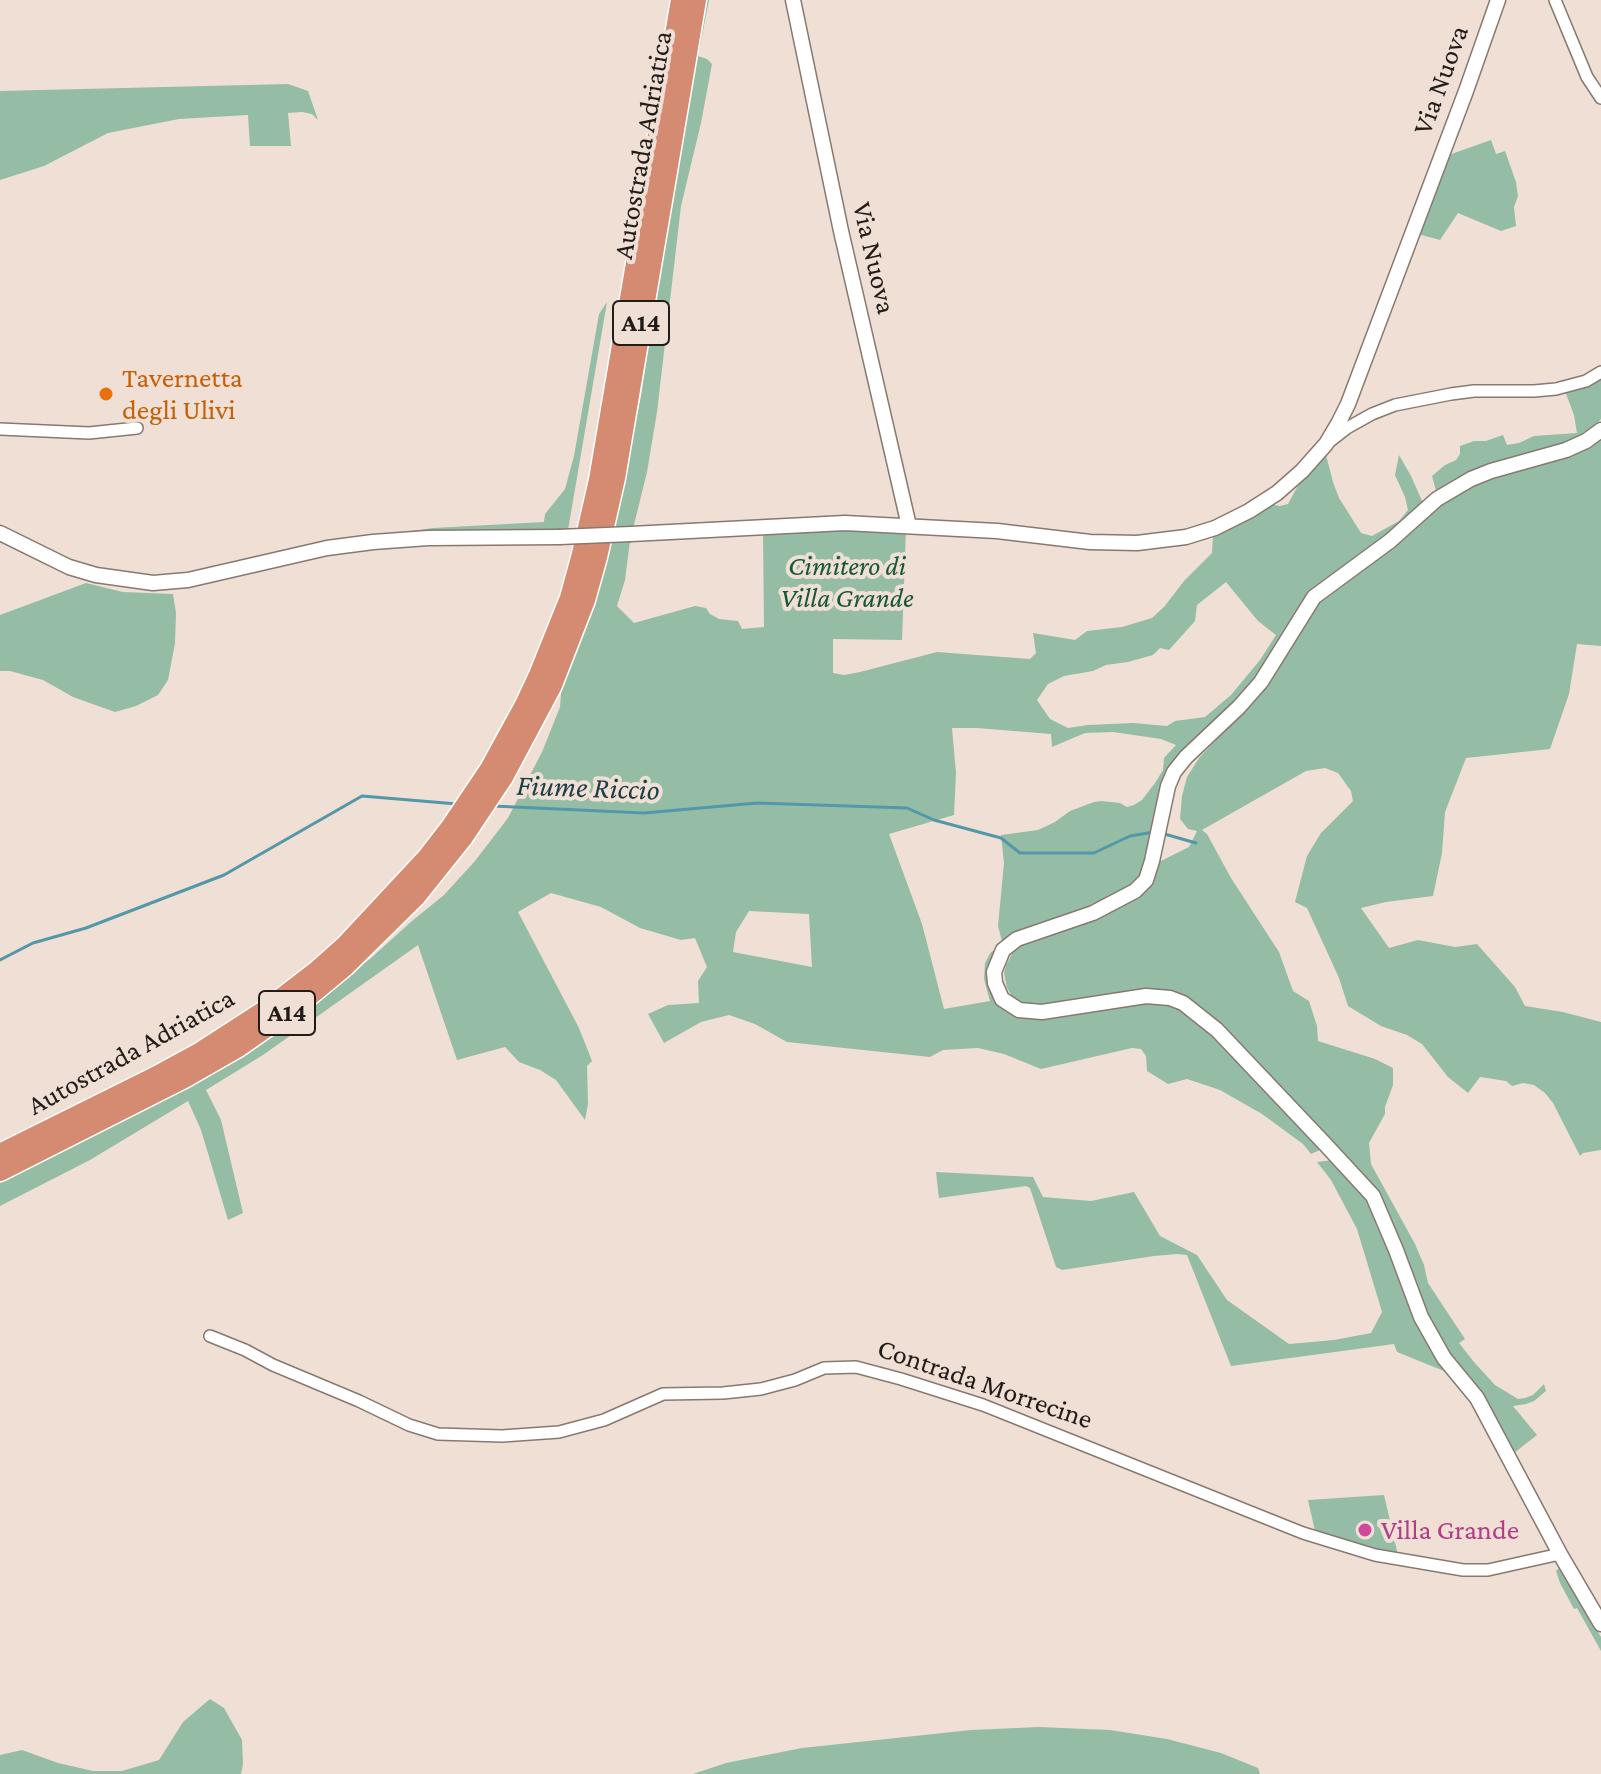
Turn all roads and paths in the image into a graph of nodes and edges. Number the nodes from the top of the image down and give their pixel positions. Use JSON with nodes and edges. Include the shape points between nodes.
{"nodes":[{"id":1,"x":681,"y":0,"type":"edge"},
{"id":2,"x":696,"y":0,"type":"edge"},
{"id":3,"x":793,"y":0,"type":"edge"},
{"id":4,"x":1498,"y":0,"type":"edge"},
{"id":5,"x":1555,"y":0,"type":"edge"},
{"id":6,"x":1601,"y":98,"type":"edge"},
{"id":7,"x":1601,"y":372,"type":"edge"},
{"id":8,"x":137,"y":428,"type":"dead end"},
{"id":9,"x":0,"y":429,"type":"edge"},
{"id":10,"x":1601,"y":430,"type":"edge"},
{"id":11,"x":1326,"y":444,"type":"junction"},
{"id":12,"x":909,"y":526,"type":"junction"},
{"id":13,"x":0,"y":533,"type":"edge"},
{"id":14,"x":562,"y":637,"type":"junction"},
{"id":15,"x":170,"y":1077,"type":"junction"},
{"id":16,"x":0,"y":1154,"type":"edge"},
{"id":17,"x":0,"y":1171,"type":"edge"},
{"id":18,"x":210,"y":1336,"type":"dead end"},
{"id":19,"x":1560,"y":1554,"type":"junction"},
{"id":20,"x":1601,"y":1624,"type":"edge"}],
"edges":[{"from":1,"to":14,"type":"highway","name":"Autostrada Adriatica","number":"A14","via":[[596,492]]},
{"from":2,"to":14,"type":"highway","name":"Autostrada Adriatica","number":"A14","via":[[612,492],[585,600]]},
{"from":3,"to":12,"type":"street","name":"Via Nuova"},
{"from":4,"to":11,"type":"street","name":"Via Nuova","via":[[1353,389]]},
{"from":5,"to":6,"type":"street"},
{"from":7,"to":11,"type":"street","name":"Via Nuova","via":[[1556,389],[1451,394],[1395,405]]},
{"from":8,"to":9,"type":"street","via":[[89,433]]},
{"from":10,"to":19,"type":"street","via":[[1566,450],[1471,479],[1437,499],[1314,597],[1261,682],[1174,772],[1146,880],[1093,913],[1017,939],[1003,950],[994,972],[998,991],[1019,1010],[1170,998],[1217,1030],[1373,1196],[1421,1317],[1444,1358],[1477,1398]]},
{"from":11,"to":12,"type":"street","name":"Via Nuova","via":[[1277,493],[1215,528],[1186,537],[1090,542]]},
{"from":12,"to":13,"type":"street","name":"Via Nuova","bridge":true,"via":[[845,523],[373,542],[153,583],[69,567]]},
{"from":14,"to":15,"type":"highway","name":"Autostrada Adriatica","number":"A14","via":[[490,769],[358,943]]},
{"from":15,"to":16,"type":"highway","name":"Autostrada Adriatica","number":"A14"},
{"from":15,"to":17,"type":"highway","name":"Autostrada Adriatica","number":"A14"},
{"from":18,"to":19,"type":"street","name":"Contrada Morrecine","via":[[438,1434],[559,1432],[604,1420],[663,1394],[761,1389],[824,1368],[856,1367],[983,1405],[1289,1528],[1375,1555],[1488,1570]]},
{"from":19,"to":20,"type":"street"}]}
